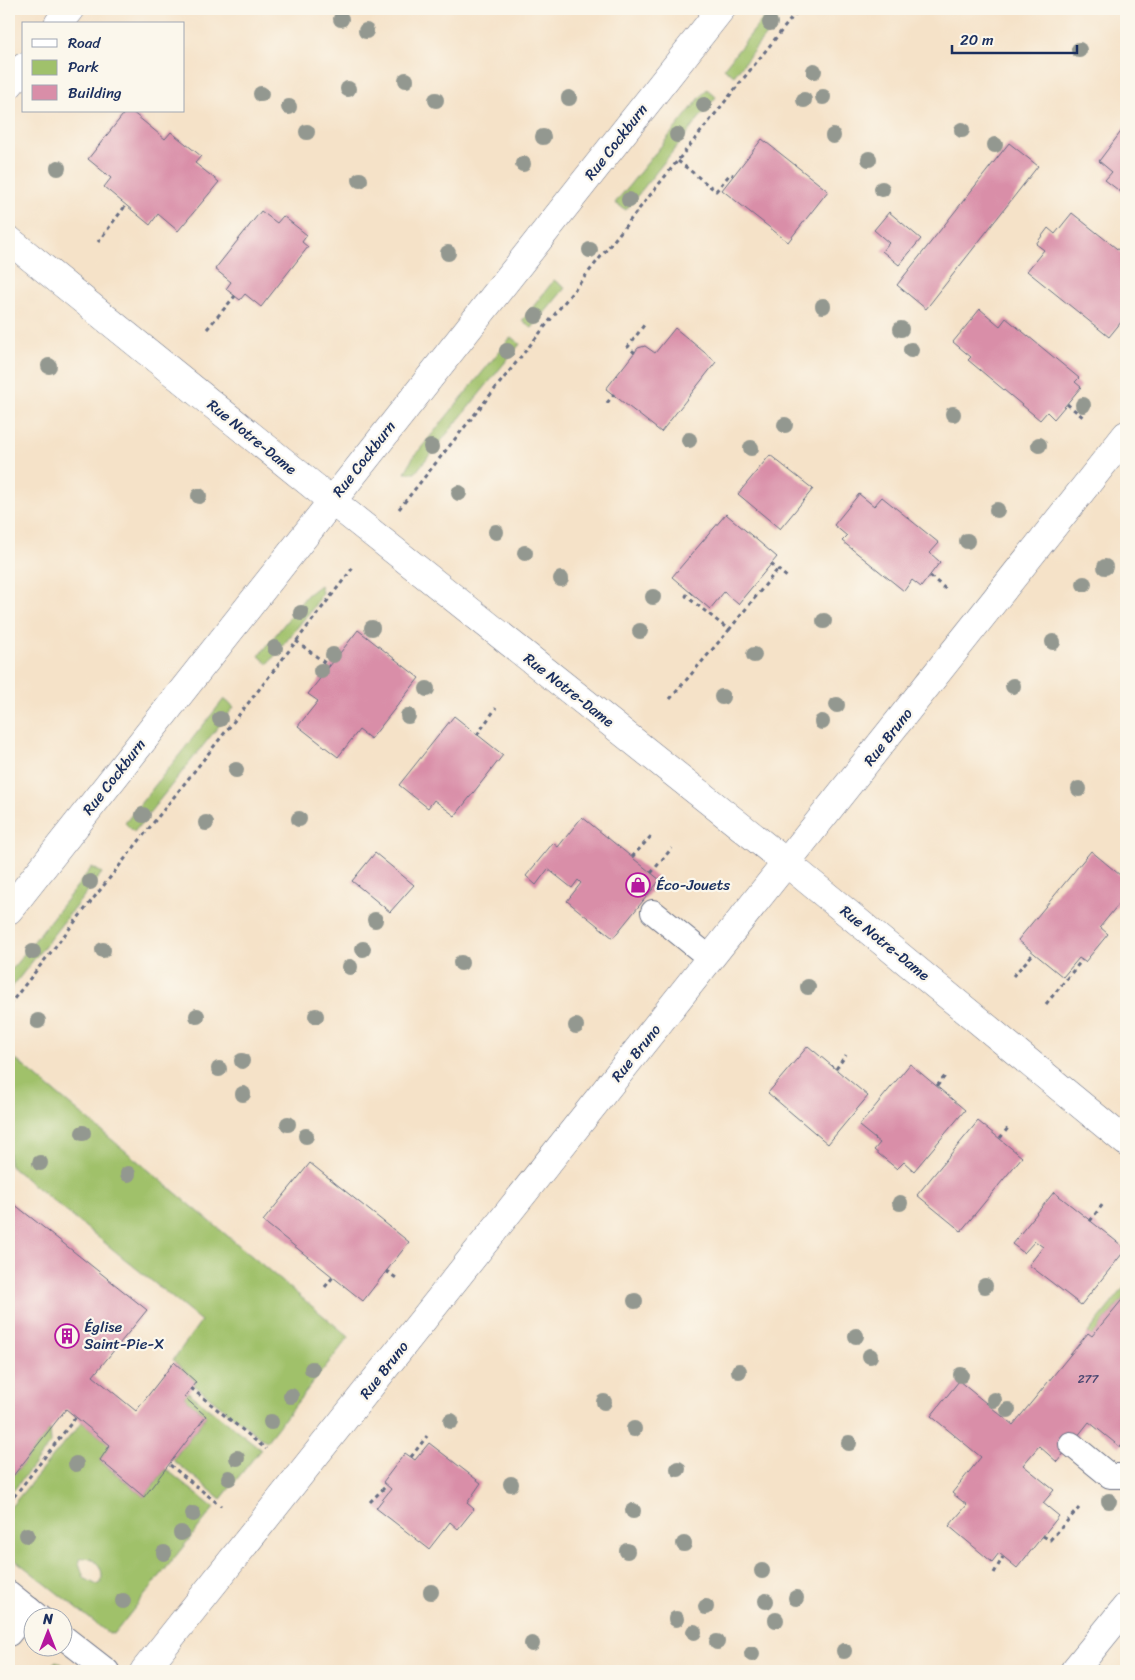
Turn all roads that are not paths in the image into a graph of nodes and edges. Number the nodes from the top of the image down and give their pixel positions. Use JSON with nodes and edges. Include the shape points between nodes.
{"nodes":[{"id":1,"x":70,"y":9,"type":"edge"},
{"id":2,"x":721,"y":9,"type":"edge"},
{"id":3,"x":60,"y":22,"type":"edge"},
{"id":4,"x":22,"y":69,"type":"edge"},
{"id":5,"x":9,"y":85,"type":"edge"},
{"id":6,"x":9,"y":240,"type":"edge"},
{"id":7,"x":1126,"y":435,"type":"edge"},
{"id":8,"x":332,"y":501,"type":"junction"},
{"id":9,"x":788,"y":864,"type":"junction"},
{"id":10,"x":9,"y":910,"type":"edge"},
{"id":11,"x":653,"y":912,"type":"dead end"},
{"id":12,"x":711,"y":959,"type":"junction"},
{"id":13,"x":1126,"y":1142,"type":"edge"},
{"id":14,"x":1071,"y":1444,"type":"dead end"},
{"id":15,"x":1126,"y":1476,"type":"edge"},
{"id":16,"x":9,"y":1593,"type":"edge"},
{"id":17,"x":1126,"y":1606,"type":"edge"},
{"id":18,"x":28,"y":1608,"type":"edge"},
{"id":19,"x":22,"y":1623,"type":"edge"},
{"id":20,"x":9,"y":1634,"type":"edge"},
{"id":21,"x":72,"y":1644,"type":"edge"},
{"id":22,"x":107,"y":1671,"type":"edge"},
{"id":23,"x":144,"y":1671,"type":"edge"},
{"id":24,"x":1074,"y":1671,"type":"edge"}],
"edges":[{"from":1,"to":3,"type":"street"},
{"from":2,"to":8,"type":"street","name":"Rue Cockburn"},
{"from":4,"to":5,"type":"street"},
{"from":6,"to":8,"type":"street","name":"Rue Notre-Dame"},
{"from":7,"to":9,"type":"street","name":"Rue Bruno"},
{"from":8,"to":9,"type":"street","name":"Rue Notre-Dame"},
{"from":8,"to":10,"type":"street","name":"Rue Cockburn"},
{"from":9,"to":12,"type":"street","name":"Rue Bruno"},
{"from":9,"to":13,"type":"street","name":"Rue Notre-Dame"},
{"from":11,"to":12,"type":"lane"},
{"from":12,"to":23,"type":"street","name":"Rue Bruno"},
{"from":14,"to":15,"type":"lane","via":[[1110,1476]]},
{"from":16,"to":18,"type":"lane"},
{"from":17,"to":24,"type":"street"},
{"from":19,"to":20,"type":"lane"},
{"from":21,"to":22,"type":"lane"}]}
